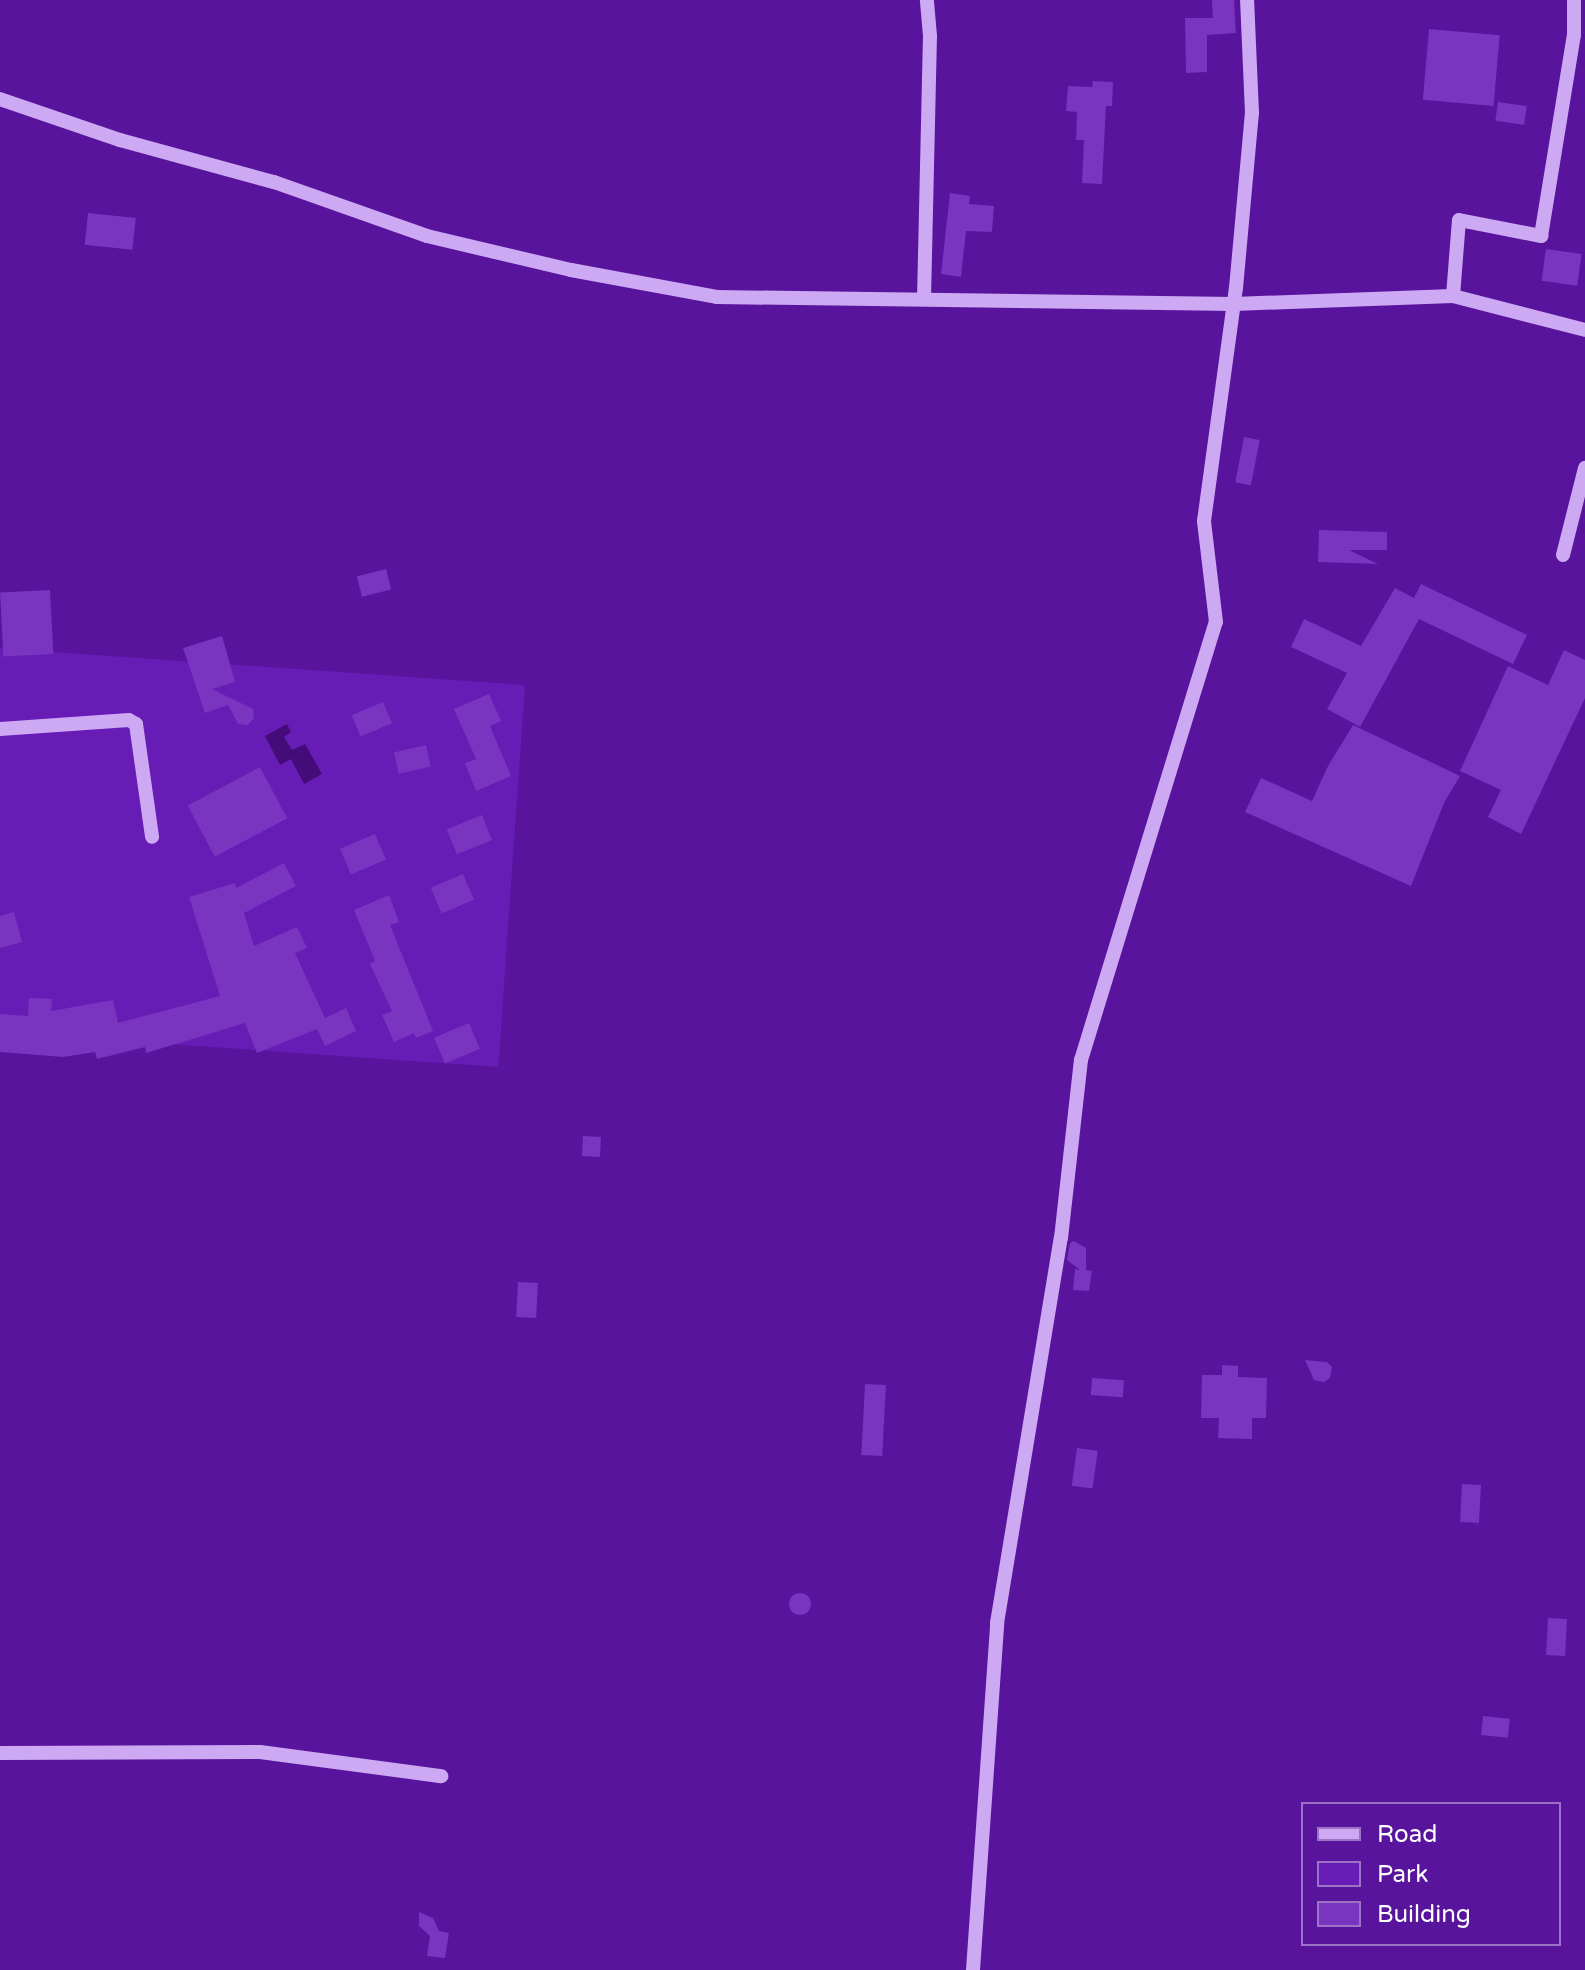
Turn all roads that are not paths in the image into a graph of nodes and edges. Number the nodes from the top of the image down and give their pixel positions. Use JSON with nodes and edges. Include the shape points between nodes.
{"nodes":[{"id":1,"x":927,"y":0,"type":"edge"},
{"id":2,"x":1247,"y":0,"type":"edge"},
{"id":3,"x":1574,"y":0,"type":"edge"},
{"id":4,"x":0,"y":99,"type":"edge"},
{"id":5,"x":1453,"y":296,"type":"junction"},
{"id":6,"x":924,"y":299,"type":"junction"},
{"id":7,"x":1234,"y":304,"type":"junction"},
{"id":8,"x":1585,"y":330,"type":"edge"},
{"id":9,"x":1585,"y":468,"type":"edge"},
{"id":10,"x":1563,"y":555,"type":"dead end"},
{"id":11,"x":0,"y":729,"type":"edge"},
{"id":12,"x":152,"y":837,"type":"dead end"},
{"id":13,"x":0,"y":1753,"type":"edge"},
{"id":14,"x":441,"y":1776,"type":"dead end"},
{"id":15,"x":973,"y":1970,"type":"edge"}],
"edges":[{"from":1,"to":6,"type":"street"},
{"from":2,"to":7,"type":"street","via":[[1252,113]]},
{"from":3,"to":5,"type":"street","via":[[1574,35],[1541,236],[1459,220]]},
{"from":4,"to":6,"type":"street","via":[[120,140],[274,182],[427,236],[571,270],[717,297]]},
{"from":5,"to":7,"type":"street"},
{"from":5,"to":8,"type":"street"},
{"from":6,"to":7,"type":"street"},
{"from":7,"to":15,"type":"street","via":[[1204,521],[1216,622],[1081,1060],[1061,1238],[997,1623]]},
{"from":9,"to":10,"type":"street"},
{"from":11,"to":12,"type":"street","via":[[129,720],[136,724]]},
{"from":13,"to":14,"type":"street","via":[[260,1752]]}]}
